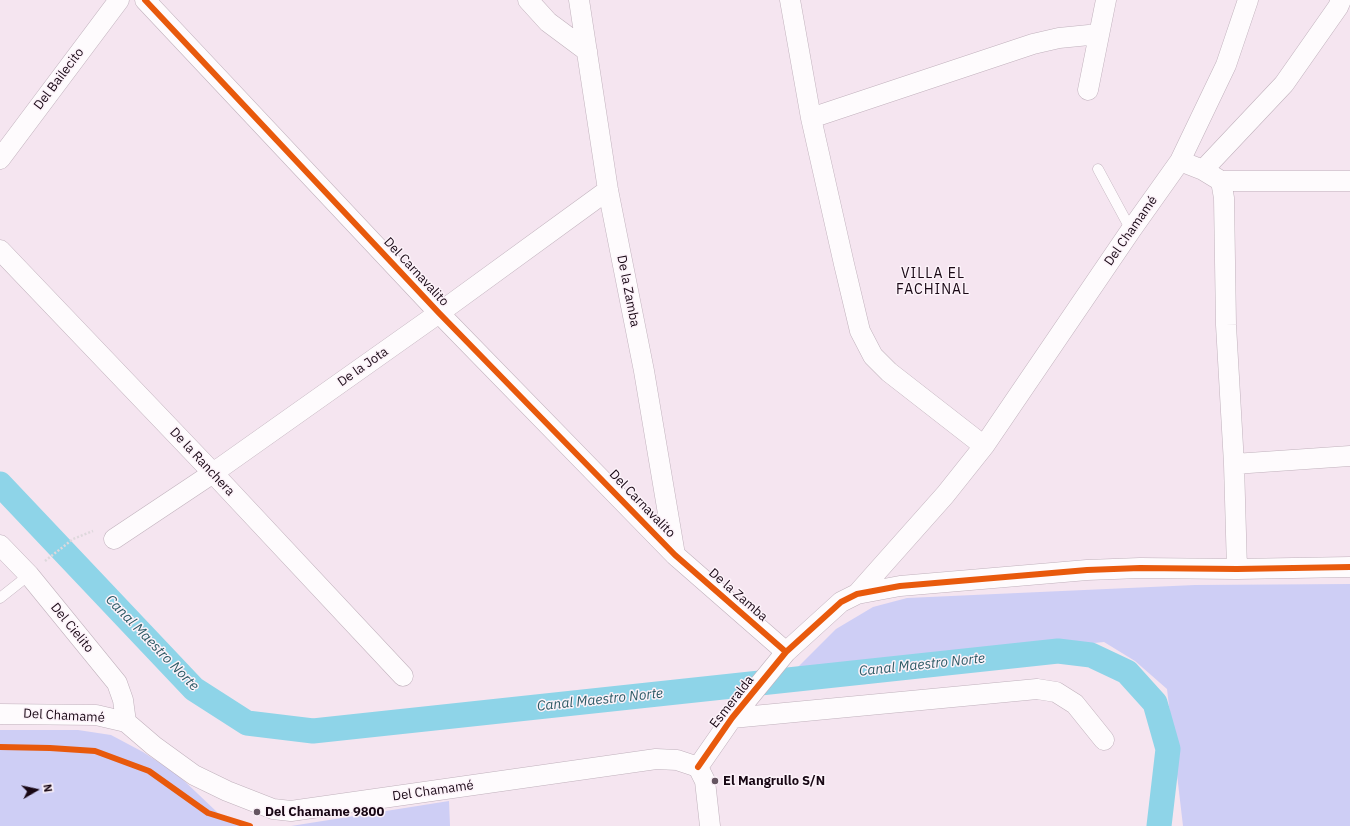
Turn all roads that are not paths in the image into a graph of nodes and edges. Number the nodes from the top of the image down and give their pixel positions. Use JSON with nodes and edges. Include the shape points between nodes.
{"nodes":[{"id":1,"x":119,"y":0,"type":"edge"},
{"id":2,"x":145,"y":0,"type":"edge"},
{"id":3,"x":528,"y":0,"type":"edge"},
{"id":4,"x":580,"y":0,"type":"edge"},
{"id":5,"x":790,"y":0,"type":"edge"},
{"id":6,"x":1106,"y":0,"type":"edge"},
{"id":7,"x":1248,"y":0,"type":"edge"},
{"id":8,"x":1341,"y":0,"type":"edge"},
{"id":9,"x":1100,"y":34,"type":"junction"},
{"id":10,"x":587,"y":51,"type":"junction"},
{"id":11,"x":1088,"y":90,"type":"dead end"},
{"id":12,"x":811,"y":118,"type":"junction"},
{"id":13,"x":0,"y":159,"type":"edge"},
{"id":14,"x":1180,"y":161,"type":"junction"},
{"id":15,"x":1098,"y":169,"type":"dead end"},
{"id":16,"x":1204,"y":170,"type":"junction"},
{"id":17,"x":1221,"y":181,"type":"junction"},
{"id":18,"x":1350,"y":181,"type":"edge"},
{"id":19,"x":608,"y":190,"type":"junction"},
{"id":20,"x":1131,"y":230,"type":"junction"},
{"id":21,"x":0,"y":250,"type":"edge"},
{"id":22,"x":439,"y":313,"type":"junction"},
{"id":23,"x":984,"y":446,"type":"junction"},
{"id":24,"x":1350,"y":456,"type":"edge"},
{"id":25,"x":1234,"y":464,"type":"junction"},
{"id":26,"x":213,"y":473,"type":"junction"},
{"id":27,"x":114,"y":539,"type":"dead end"},
{"id":28,"x":0,"y":545,"type":"edge"},
{"id":29,"x":676,"y":555,"type":"junction"},
{"id":30,"x":1350,"y":568,"type":"edge"},
{"id":31,"x":36,"y":569,"type":"junction"},
{"id":32,"x":1237,"y":569,"type":"junction"},
{"id":33,"x":857,"y":594,"type":"junction"},
{"id":34,"x":0,"y":598,"type":"edge"},
{"id":35,"x":786,"y":652,"type":"junction"},
{"id":36,"x":403,"y":676,"type":"dead end"},
{"id":37,"x":738,"y":711,"type":"junction"},
{"id":38,"x":0,"y":714,"type":"edge"},
{"id":39,"x":126,"y":722,"type":"junction"},
{"id":40,"x":1104,"y":740,"type":"dead end"},
{"id":41,"x":698,"y":768,"type":"junction"},
{"id":42,"x":710,"y":826,"type":"edge"}],
"edges":[{"from":1,"to":13,"type":"street","name":"Del Bailecito"},
{"from":2,"to":22,"type":"street","name":"Del Carnavalito"},
{"from":3,"to":10,"type":"street","via":[[548,22]]},
{"from":4,"to":10,"type":"street","name":"De la Zamba"},
{"from":5,"to":12,"type":"street"},
{"from":6,"to":9,"type":"street"},
{"from":7,"to":14,"type":"street","name":"Del Chamamé","via":[[1226,65]]},
{"from":8,"to":16,"type":"street","via":[[1284,84]]},
{"from":9,"to":11,"type":"street"},
{"from":9,"to":12,"type":"street","via":[[1058,38],[1033,44]]},
{"from":10,"to":19,"type":"street","name":"De la Zamba"},
{"from":12,"to":23,"type":"street","via":[[858,324],[873,356],[889,372]]},
{"from":14,"to":16,"type":"street"},
{"from":14,"to":20,"type":"street","name":"Del Chamamé"},
{"from":15,"to":20,"type":"lane"},
{"from":16,"to":17,"type":"street"},
{"from":17,"to":18,"type":"street"},
{"from":17,"to":25,"type":"street","via":[[1224,198],[1226,325]]},
{"from":19,"to":22,"type":"street","name":"De la Jota"},
{"from":19,"to":29,"type":"street","name":"De la Zamba","via":[[644,371]]},
{"from":20,"to":23,"type":"street","name":"Del Chamamé"},
{"from":21,"to":26,"type":"street","name":"De la Ranchera"},
{"from":22,"to":26,"type":"street","name":"De la Jota"},
{"from":22,"to":29,"type":"street","name":"Del Carnavalito"},
{"from":23,"to":33,"type":"street","name":"Del Chamamé","via":[[945,495]]},
{"from":24,"to":25,"type":"street"},
{"from":25,"to":32,"type":"street"},
{"from":26,"to":27,"type":"street","name":"De la Jota"},
{"from":26,"to":36,"type":"street","name":"De la Ranchera"},
{"from":28,"to":31,"type":"street","name":"Del Cielito"},
{"from":29,"to":35,"type":"street","name":"De la Zamba"},
{"from":30,"to":32,"type":"street"},
{"from":31,"to":34,"type":"lane"},
{"from":31,"to":39,"type":"street","name":"Del Cielito","via":[[117,683],[123,700]]},
{"from":32,"to":33,"type":"street","via":[[1087,570],[900,586]]},
{"from":33,"to":35,"type":"street","name":"Esmeralda","via":[[841,602]]},
{"from":35,"to":37,"type":"street","name":"Esmeralda"},
{"from":37,"to":40,"type":"street","via":[[1037,688],[1056,692],[1075,704]]},
{"from":37,"to":41,"type":"street","name":"Esmeralda"},
{"from":38,"to":39,"type":"street","name":"Del Chamamé","via":[[96,715]]},
{"from":39,"to":41,"type":"street","name":"Del Chamamé","via":[[194,775],[227,791],[273,808],[291,811],[656,759],[676,760]]},
{"from":41,"to":42,"type":"street","via":[[705,781]]}]}
